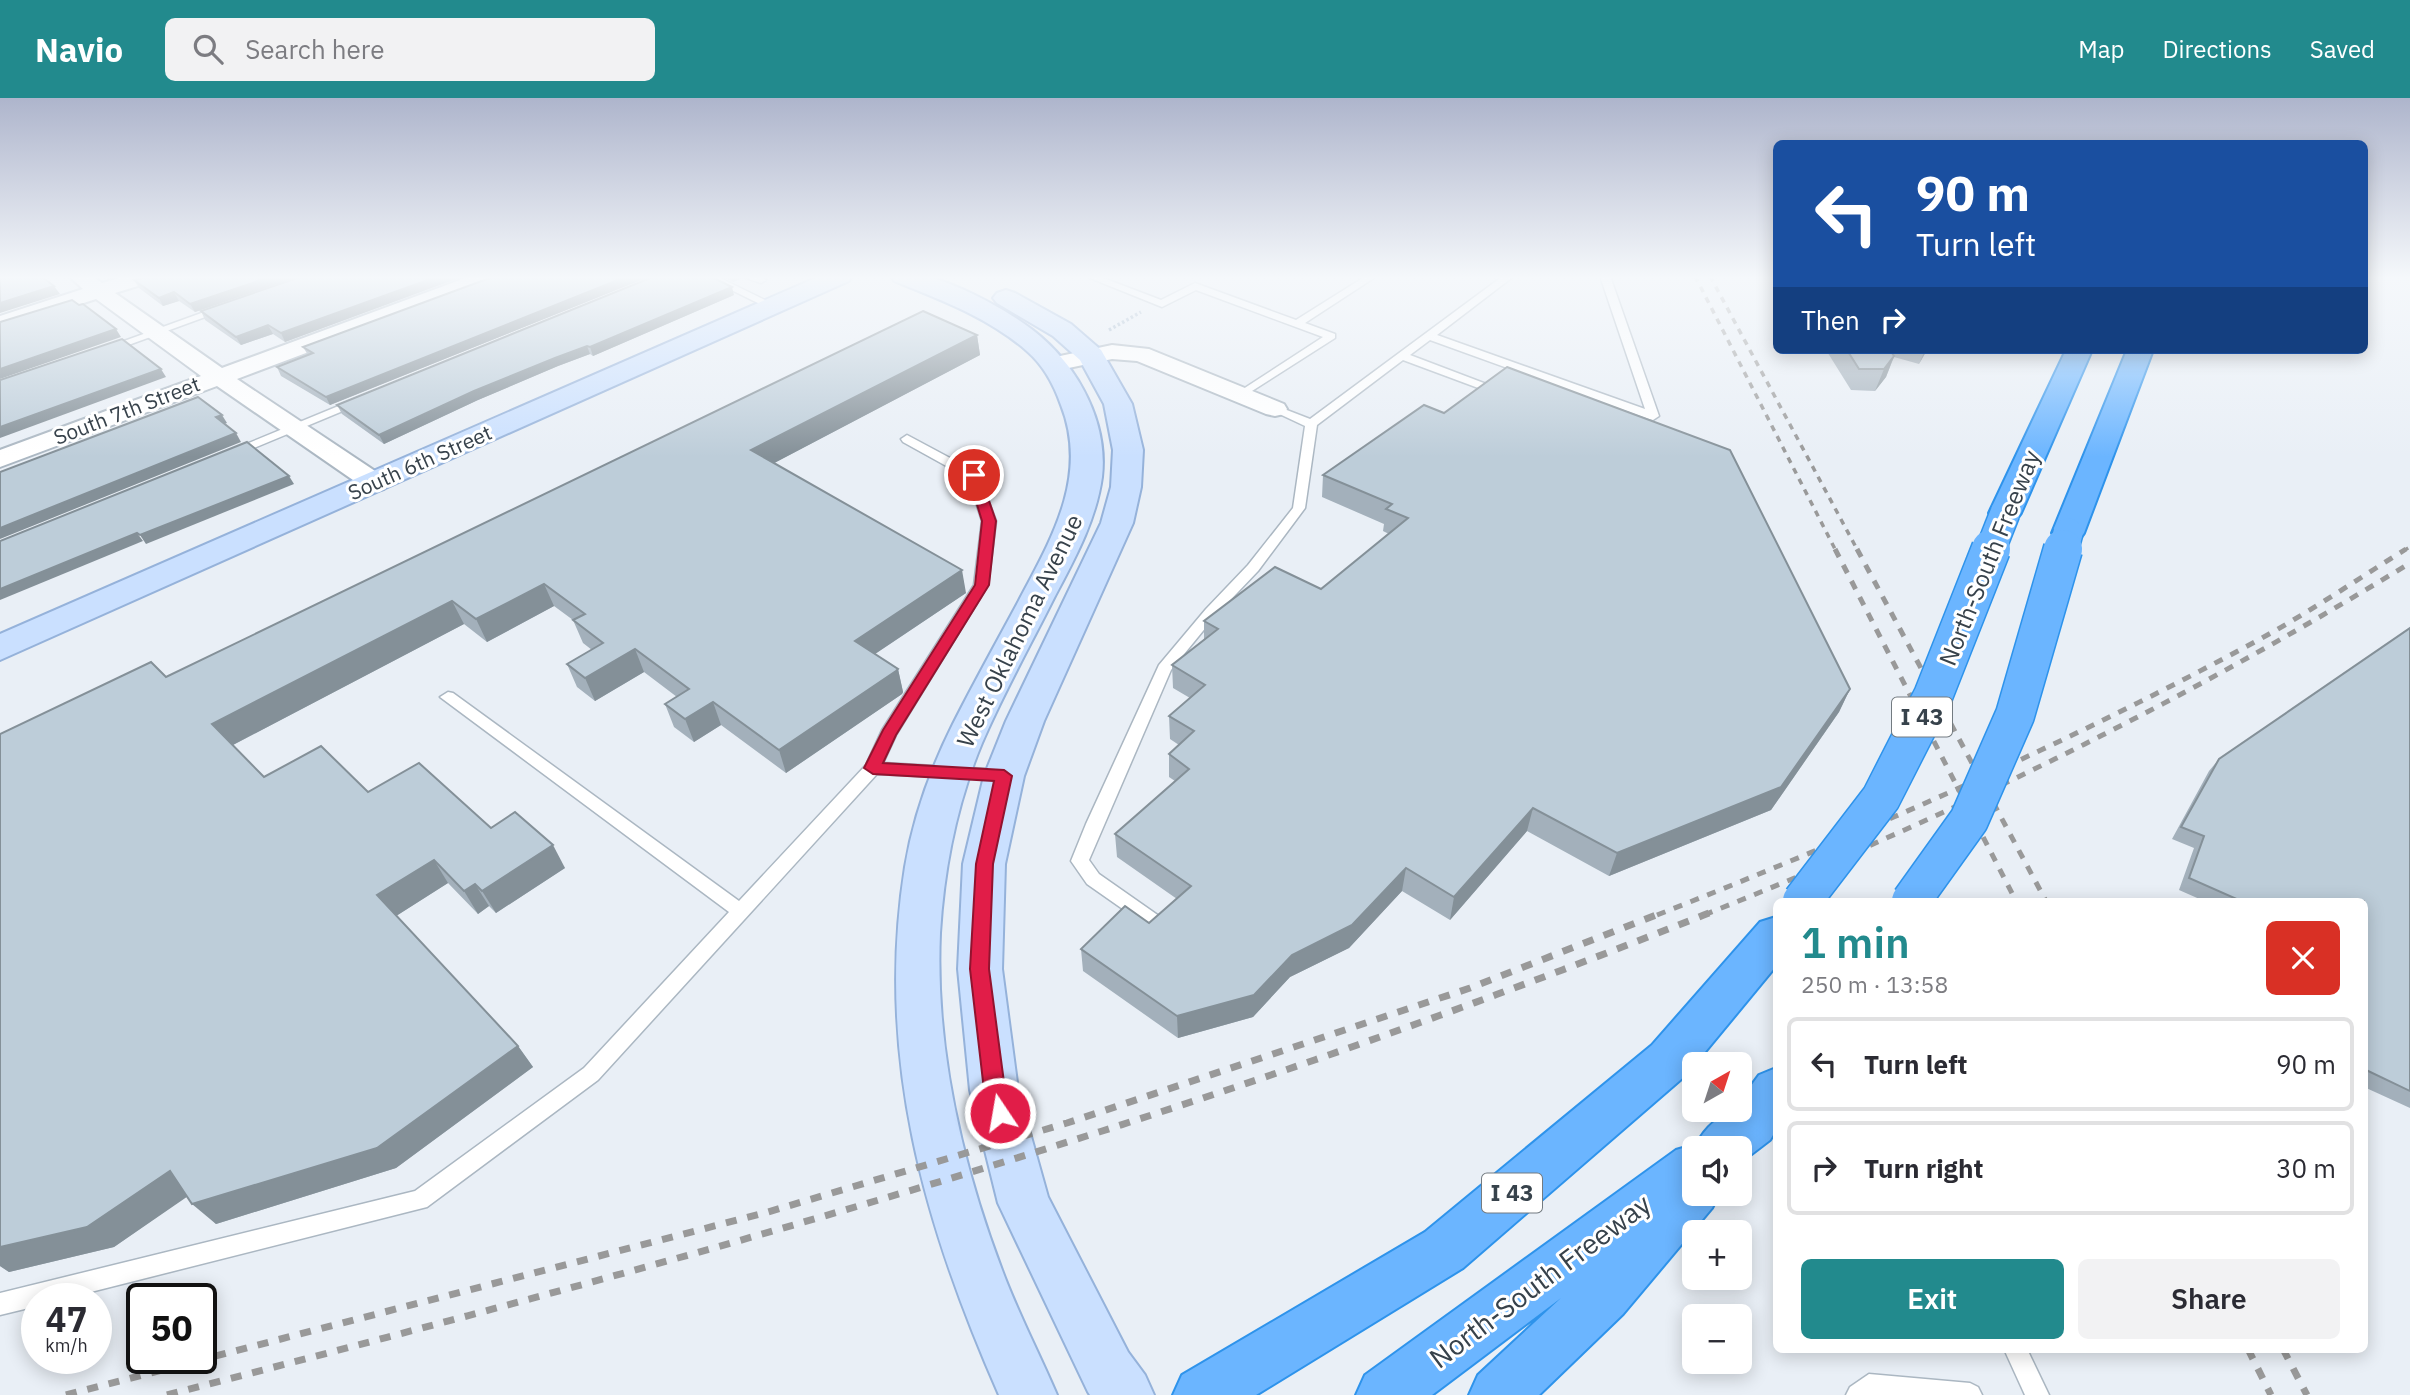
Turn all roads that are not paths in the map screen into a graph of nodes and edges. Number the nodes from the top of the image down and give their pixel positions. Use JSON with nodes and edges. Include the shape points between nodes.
{"nodes":[{"id":1,"x":1429,"y":336,"type":"edge"},
{"id":2,"x":142,"y":337,"type":"edge"},
{"id":3,"x":161,"y":337,"type":"edge"},
{"id":4,"x":328,"y":337,"type":"edge"},
{"id":5,"x":676,"y":337,"type":"edge"},
{"id":6,"x":1023,"y":337,"type":"edge"},
{"id":7,"x":1070,"y":337,"type":"edge"},
{"id":8,"x":1330,"y":337,"type":"edge"},
{"id":9,"x":1430,"y":337,"type":"edge"},
{"id":10,"x":1626,"y":337,"type":"edge"},
{"id":11,"x":99,"y":352,"type":"edge"},
{"id":12,"x":1081,"y":352,"type":"junction"},
{"id":13,"x":2076,"y":354,"type":"edge"},
{"id":14,"x":2138,"y":354,"type":"edge"},
{"id":15,"x":1402,"y":356,"type":"junction"},
{"id":16,"x":219,"y":377,"type":"junction"},
{"id":17,"x":1485,"y":387,"type":"edge"},
{"id":18,"x":1241,"y":395,"type":"junction"},
{"id":19,"x":371,"y":396,"type":"edge"},
{"id":20,"x":1275,"y":409,"type":"joint"},
{"id":21,"x":1311,"y":424,"type":"junction"},
{"id":22,"x":293,"y":428,"type":"junction"},
{"id":23,"x":907,"y":439,"type":"dead end"},
{"id":24,"x":219,"y":458,"type":"edge"},
{"id":25,"x":0,"y":459,"type":"edge"},
{"id":26,"x":375,"y":483,"type":"junction"},
{"id":27,"x":0,"y":648,"type":"edge"},
{"id":28,"x":448,"y":697,"type":"dead end"},
{"id":29,"x":873,"y":768,"type":"junction"},
{"id":30,"x":953,"y":773,"type":"junction"},
{"id":31,"x":1004,"y":776,"type":"junction"},
{"id":32,"x":1804,"y":898,"type":"edge"},
{"id":33,"x":1913,"y":898,"type":"edge"},
{"id":34,"x":740,"y":911,"type":"junction"},
{"id":35,"x":1153,"y":921,"type":"edge"},
{"id":36,"x":1773,"y":939,"type":"edge"},
{"id":37,"x":1682,"y":1176,"type":"edge"},
{"id":38,"x":1682,"y":1205,"type":"edge"},
{"id":39,"x":0,"y":1304,"type":"edge"},
{"id":40,"x":2017,"y":1353,"type":"edge"},
{"id":41,"x":1028,"y":1395,"type":"edge"},
{"id":42,"x":1125,"y":1395,"type":"edge"},
{"id":43,"x":1202,"y":1395,"type":"edge"},
{"id":44,"x":1385,"y":1395,"type":"edge"},
{"id":45,"x":1498,"y":1395,"type":"edge"},
{"id":46,"x":1858,"y":1395,"type":"edge"},
{"id":47,"x":1970,"y":1395,"type":"edge"},
{"id":48,"x":2037,"y":1395,"type":"edge"}],
"edges":[{"from":1,"to":15,"type":"lane"},
{"from":2,"to":11,"type":"lane"},
{"from":3,"to":16,"type":"street"},
{"from":4,"to":16,"type":"street","name":"South 7th Street"},
{"from":5,"to":26,"type":"main road","name":"South 6th Street"},
{"from":6,"to":12,"type":"main road","name":"West Oklahoma Avenue","via":[[1040,349]]},
{"from":7,"to":12,"type":"main road","name":"West Oklahoma Avenue","via":[[1080,344]]},
{"from":8,"to":18,"type":"lane"},
{"from":9,"to":10,"type":"lane","via":[[1653,416]]},
{"from":12,"to":18,"type":"street","via":[[1141,354]]},
{"from":12,"to":30,"type":"main road","name":"West Oklahoma Avenue","via":[[1079,410],[1087,438],[1083,500],[1064,548],[969,730]]},
{"from":12,"to":31,"type":"main road","name":"West Oklahoma Avenue","via":[[1118,404],[1128,450],[1126,487],[1117,523]]},
{"from":13,"to":32,"type":"highway","name":"North-South Freeway","number":"I 43","bridge":true,"via":[[2005,513],[1933,695],[1881,798]]},
{"from":14,"to":33,"type":"highway","bridge":true,"via":[[2068,533],[2015,715],[1969,820]]},
{"from":15,"to":17,"type":"lane"},
{"from":15,"to":21,"type":"lane"},
{"from":16,"to":22,"type":"street"},
{"from":16,"to":25,"type":"street","name":"South 7th Street"},
{"from":18,"to":20,"type":"street"},
{"from":19,"to":22,"type":"lane"},
{"from":20,"to":21,"type":"lane"},
{"from":21,"to":35,"type":"lane","via":[[1298,508],[1253,568],[1164,668],[1080,861],[1093,879]]},
{"from":22,"to":24,"type":"lane"},
{"from":22,"to":26,"type":"street"},
{"from":23,"to":29,"type":"lane","via":[[974,475],[989,521],[982,585],[888,734]]},
{"from":26,"to":27,"type":"main road","name":"South 6th Street"},
{"from":28,"to":34,"type":"lane"},
{"from":29,"to":30,"type":"lane"},
{"from":29,"to":34,"type":"lane"},
{"from":30,"to":31,"type":"lane"},
{"from":30,"to":41,"type":"main road","name":"West Oklahoma Avenue","via":[[937,818],[921,911],[920,1021],[926,1076],[939,1155],[956,1218],[979,1284]]},
{"from":31,"to":42,"type":"main road","name":"West Oklahoma Avenue","via":[[984,864],[980,969],[995,1090],[1024,1203],[1108,1372]]},
{"from":34,"to":39,"type":"lane","via":[[591,1074],[420,1200]]},
{"from":36,"to":43,"type":"highway","number":"I 43","via":[[1669,1060],[1444,1250]]},
{"from":37,"to":44,"type":"highway","name":"North-South Freeway"},
{"from":38,"to":45,"type":"highway","via":[[1604,1295]]},
{"from":40,"to":48,"type":"lane"},
{"from":46,"to":47,"type":"lane","via":[[1869,1386]]}]}
